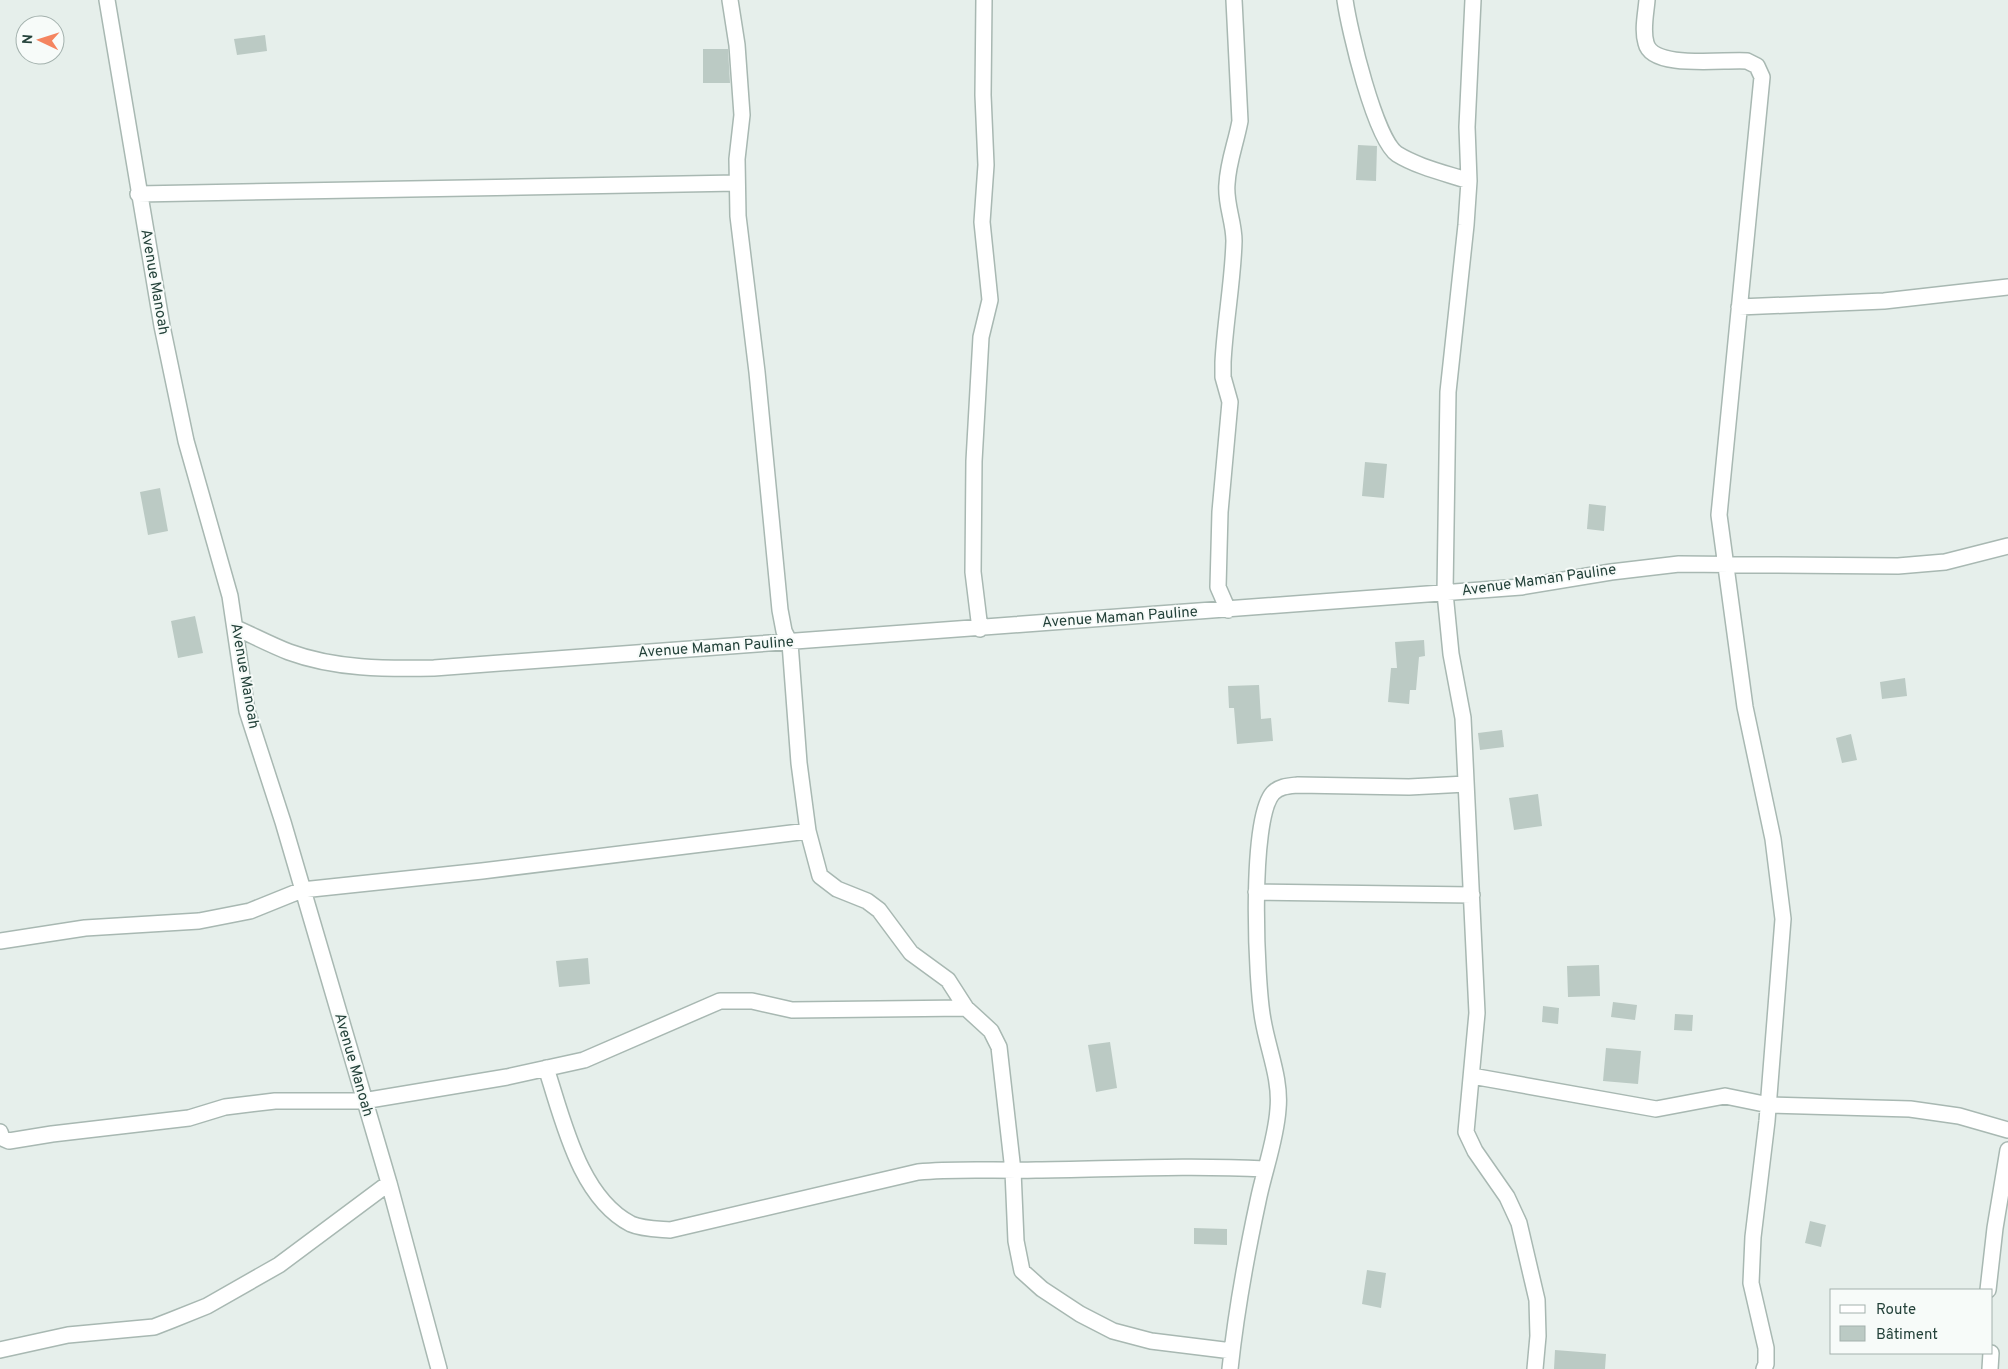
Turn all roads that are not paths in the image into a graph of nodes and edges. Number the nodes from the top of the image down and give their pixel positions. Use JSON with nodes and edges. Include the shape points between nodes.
{"nodes":[{"id":1,"x":107,"y":0,"type":"edge"},
{"id":2,"x":730,"y":0,"type":"edge"},
{"id":3,"x":984,"y":0,"type":"edge"},
{"id":4,"x":1234,"y":0,"type":"edge"},
{"id":5,"x":1345,"y":0,"type":"edge"},
{"id":6,"x":1473,"y":0,"type":"edge"},
{"id":7,"x":1646,"y":0,"type":"edge"},
{"id":8,"x":1468,"y":181,"type":"junction"},
{"id":9,"x":737,"y":183,"type":"junction"},
{"id":10,"x":138,"y":194,"type":"junction"},
{"id":11,"x":2008,"y":287,"type":"edge"},
{"id":12,"x":1739,"y":307,"type":"junction"},
{"id":13,"x":2008,"y":546,"type":"edge"},
{"id":14,"x":1726,"y":563,"type":"junction"},
{"id":15,"x":1445,"y":593,"type":"junction"},
{"id":16,"x":1228,"y":610,"type":"junction"},
{"id":17,"x":236,"y":628,"type":"junction"},
{"id":18,"x":980,"y":629,"type":"junction"},
{"id":19,"x":790,"y":643,"type":"junction"},
{"id":20,"x":1466,"y":784,"type":"junction"},
{"id":21,"x":808,"y":832,"type":"junction"},
{"id":22,"x":302,"y":890,"type":"junction"},
{"id":23,"x":1256,"y":892,"type":"junction"},
{"id":24,"x":1472,"y":895,"type":"junction"},
{"id":25,"x":0,"y":941,"type":"edge"},
{"id":26,"x":966,"y":1008,"type":"junction"},
{"id":27,"x":546,"y":1068,"type":"junction"},
{"id":28,"x":1472,"y":1076,"type":"junction"},
{"id":29,"x":363,"y":1101,"type":"junction"},
{"id":30,"x":1769,"y":1105,"type":"junction"},
{"id":31,"x":2008,"y":1130,"type":"edge"},
{"id":32,"x":0,"y":1132,"type":"edge"},
{"id":33,"x":2008,"y":1150,"type":"edge"},
{"id":34,"x":1265,"y":1169,"type":"junction"},
{"id":35,"x":1013,"y":1171,"type":"junction"},
{"id":36,"x":389,"y":1183,"type":"junction"},
{"id":37,"x":1988,"y":1289,"type":"edge"},
{"id":38,"x":0,"y":1350,"type":"edge"},
{"id":39,"x":1232,"y":1350,"type":"junction"},
{"id":40,"x":1991,"y":1354,"type":"edge"},
{"id":41,"x":439,"y":1369,"type":"edge"},
{"id":42,"x":1230,"y":1369,"type":"edge"},
{"id":43,"x":1535,"y":1369,"type":"edge"},
{"id":44,"x":1764,"y":1369,"type":"edge"},
{"id":45,"x":1990,"y":1369,"type":"edge"}],
"edges":[{"from":1,"to":10,"type":"street","name":"Avenue Manoah"},
{"from":2,"to":9,"type":"street","via":[[742,115]]},
{"from":3,"to":18,"type":"street","via":[[986,165],[982,222],[990,300],[981,337],[974,461],[973,572]]},
{"from":4,"to":16,"type":"street","via":[[1240,121],[1226,184],[1234,242],[1223,362],[1223,377],[1230,402],[1218,573],[1218,588]]},
{"from":5,"to":8,"type":"street","via":[[1353,42],[1382,136],[1396,153]]},
{"from":6,"to":8,"type":"street"},
{"from":7,"to":12,"type":"street","via":[[1645,42],[1655,55],[1674,60],[1748,61],[1757,66],[1762,77]]},
{"from":8,"to":15,"type":"street","via":[[1448,392]]},
{"from":9,"to":10,"type":"street"},
{"from":9,"to":19,"type":"street","via":[[780,610]]},
{"from":10,"to":17,"type":"street","name":"Avenue Manoah","via":[[186,441]]},
{"from":11,"to":12,"type":"street","via":[[1884,301]]},
{"from":12,"to":14,"type":"street","via":[[1719,515]]},
{"from":13,"to":14,"type":"street","name":"Avenue Maman Pauline","via":[[1945,562],[1898,566]]},
{"from":14,"to":15,"type":"street","name":"Avenue Maman Pauline","via":[[1650,566],[1521,587]]},
{"from":14,"to":30,"type":"street","via":[[1745,707],[1773,838],[1783,919]]},
{"from":15,"to":16,"type":"street","name":"Avenue Maman Pauline"},
{"from":15,"to":20,"type":"street","via":[[1451,654],[1463,718]]},
{"from":16,"to":18,"type":"street","name":"Avenue Maman Pauline"},
{"from":17,"to":19,"type":"street","name":"Avenue Maman Pauline","via":[[291,652],[351,666],[386,669]]},
{"from":17,"to":22,"type":"street","name":"Avenue Manoah","via":[[247,711]]},
{"from":18,"to":19,"type":"street","name":"Avenue Maman Pauline"},
{"from":19,"to":21,"type":"street"},
{"from":20,"to":23,"type":"street","via":[[1282,787],[1268,801]]},
{"from":20,"to":24,"type":"street"},
{"from":21,"to":22,"type":"street"},
{"from":21,"to":26,"type":"street","via":[[820,876],[837,889],[867,901],[879,910],[911,953],[948,980]]},
{"from":22,"to":25,"type":"street","via":[[250,911],[199,920],[85,928]]},
{"from":22,"to":29,"type":"street","name":"Avenue Manoah"},
{"from":23,"to":24,"type":"street"},
{"from":23,"to":34,"type":"street","via":[[1263,1020],[1279,1094],[1275,1130]]},
{"from":24,"to":28,"type":"street","via":[[1477,1013]]},
{"from":26,"to":27,"type":"street","via":[[792,1010],[752,1001],[720,1001],[584,1060]]},
{"from":26,"to":35,"type":"street","via":[[991,1031],[999,1047]]},
{"from":27,"to":29,"type":"street"},
{"from":27,"to":35,"type":"street","via":[[578,1161],[591,1185],[614,1211],[642,1227],[670,1230],[918,1172],[946,1169]]},
{"from":28,"to":30,"type":"street","via":[[1656,1109],[1725,1096]]},
{"from":28,"to":43,"type":"street","via":[[1466,1132],[1475,1151],[1507,1197],[1519,1223],[1537,1300]]},
{"from":29,"to":32,"type":"street","via":[[274,1101],[225,1107],[189,1118],[9,1141],[2,1138]]},
{"from":29,"to":36,"type":"street","name":"Avenue Manoah"},
{"from":30,"to":31,"type":"street","via":[[1910,1108],[1959,1116]]},
{"from":30,"to":44,"type":"street","via":[[1753,1237],[1751,1283],[1766,1348]]},
{"from":33,"to":37,"type":"street","via":[[1994,1228]]},
{"from":34,"to":35,"type":"street","via":[[1176,1166]]},
{"from":34,"to":39,"type":"street","via":[[1243,1268]]},
{"from":35,"to":39,"type":"street","via":[[1018,1258],[1022,1271],[1042,1289],[1080,1314],[1113,1330],[1151,1341]]},
{"from":36,"to":38,"type":"street","via":[[279,1265],[207,1306],[154,1327],[68,1335]]},
{"from":36,"to":41,"type":"street","name":"Avenue Manoah"},
{"from":39,"to":42,"type":"street"},
{"from":40,"to":45,"type":"street"}]}
